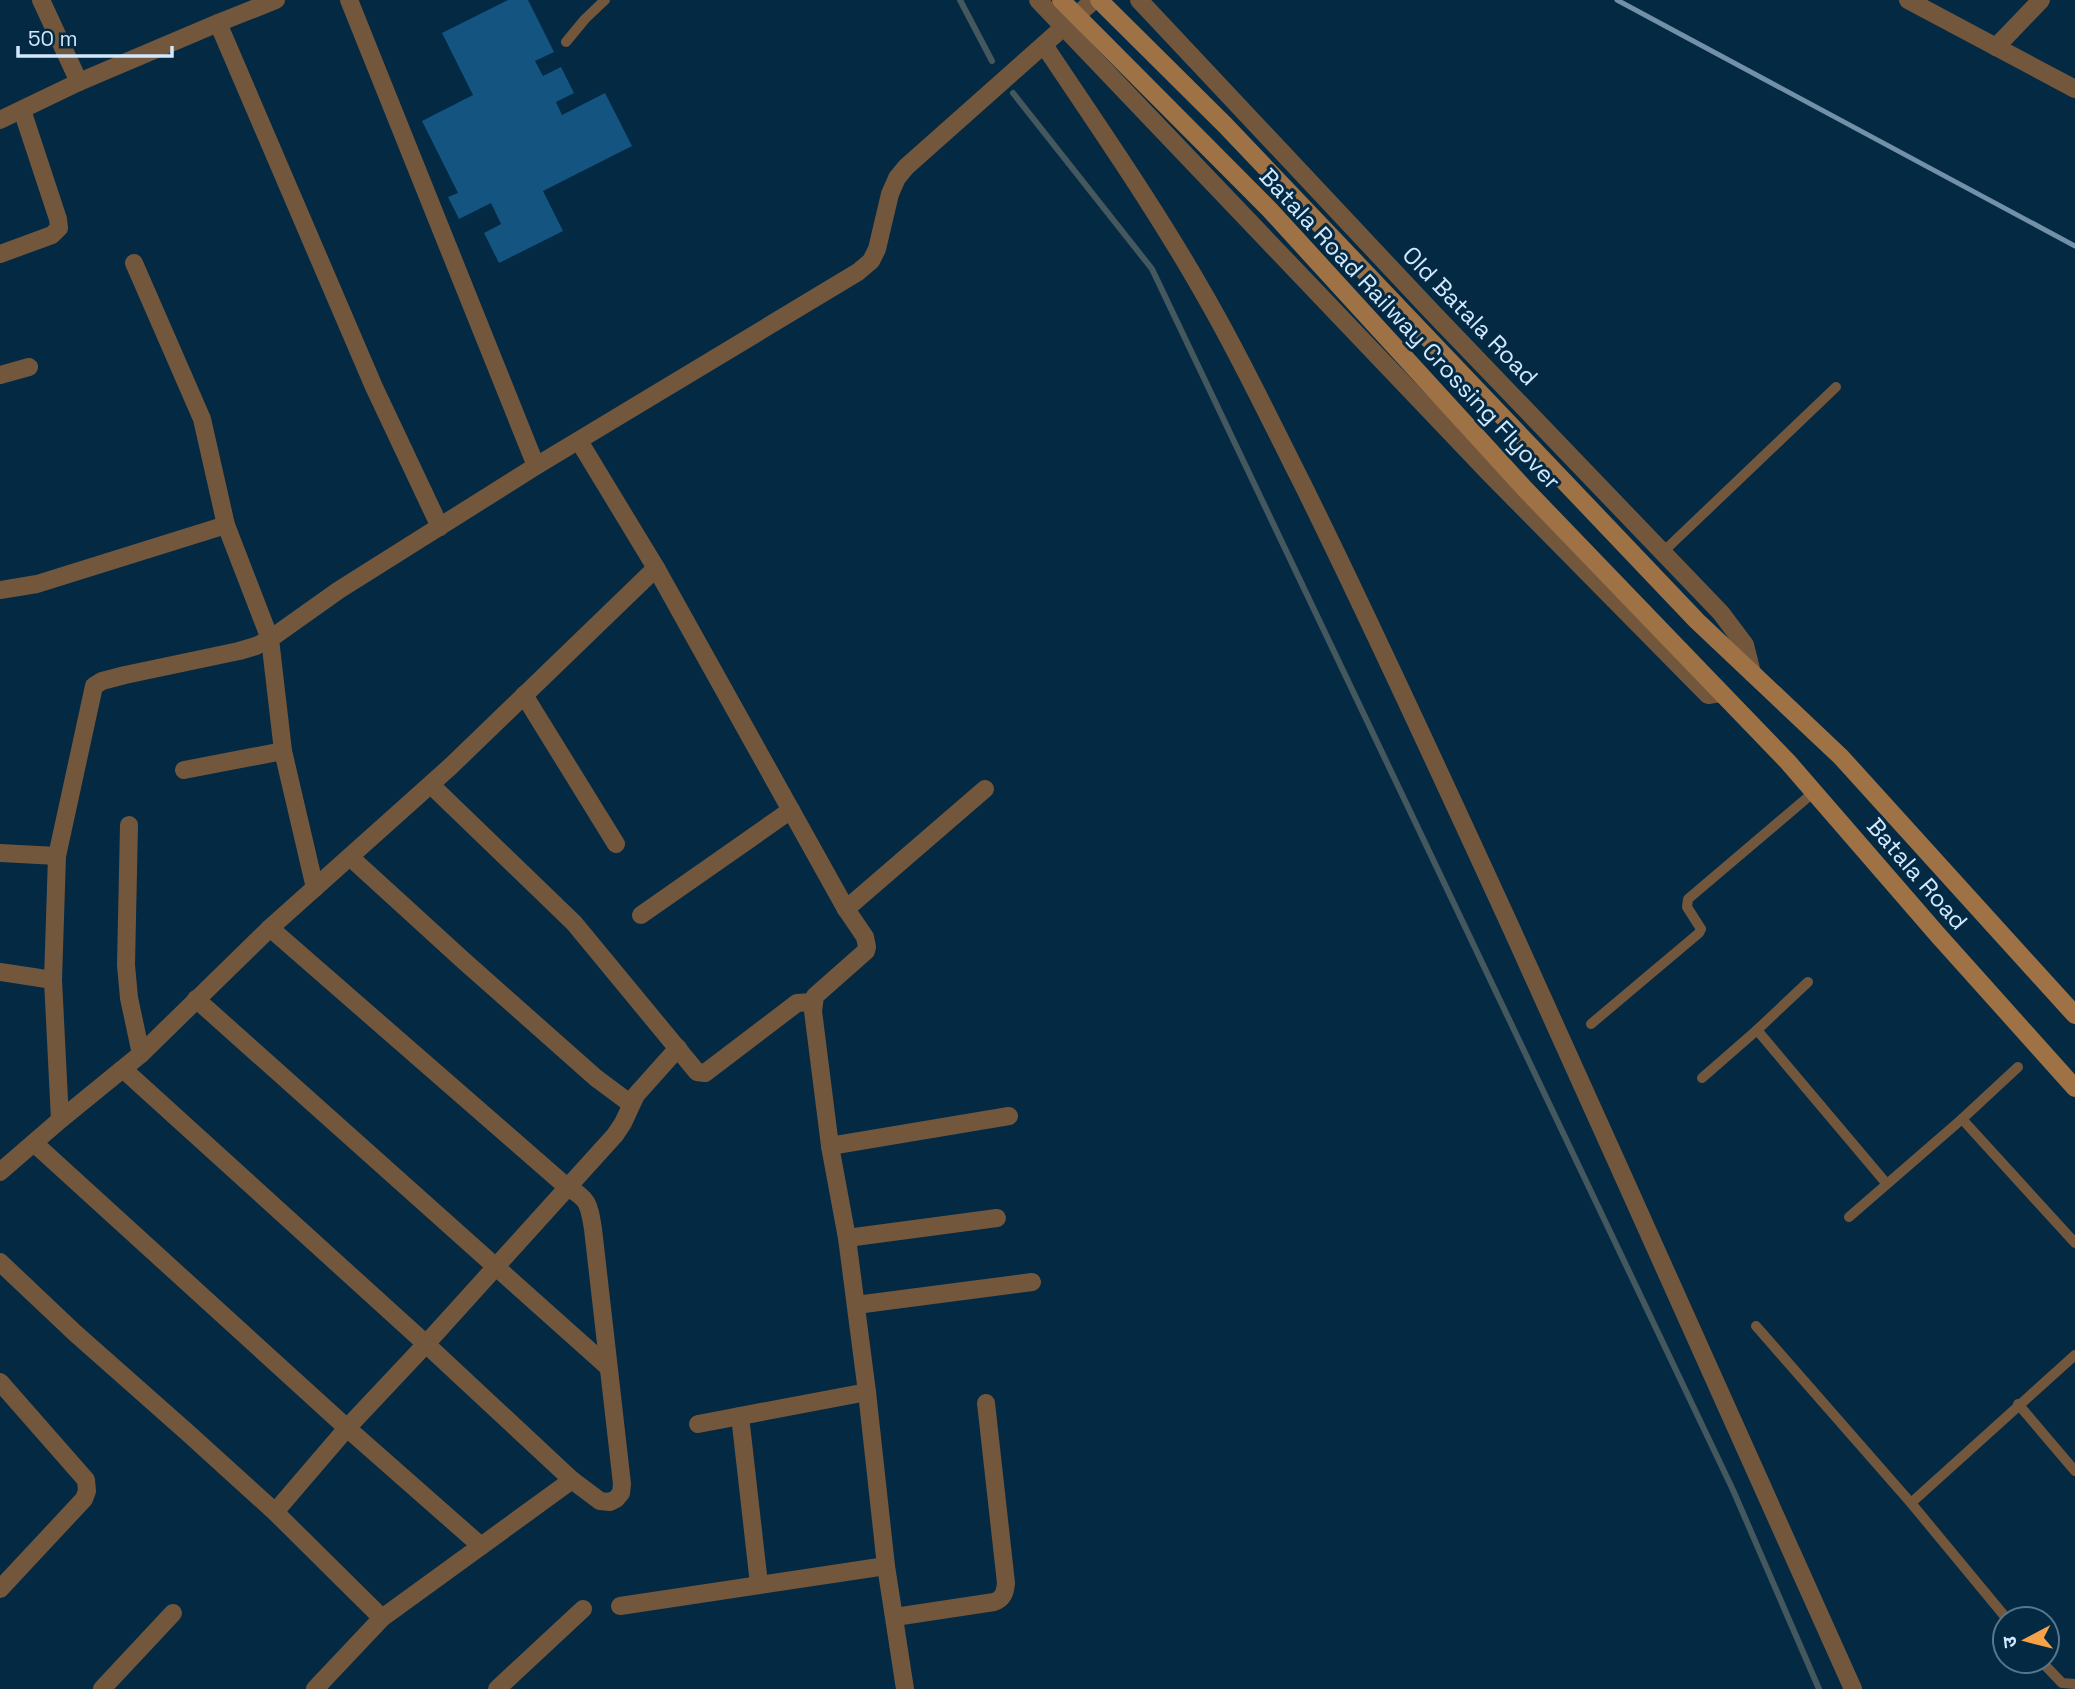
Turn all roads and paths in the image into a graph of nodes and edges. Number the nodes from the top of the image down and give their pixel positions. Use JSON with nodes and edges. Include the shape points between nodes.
{"nodes":[{"id":1,"x":41,"y":0,"type":"edge"},
{"id":2,"x":276,"y":0,"type":"edge"},
{"id":3,"x":349,"y":0,"type":"edge"},
{"id":4,"x":605,"y":0,"type":"edge"},
{"id":5,"x":1038,"y":0,"type":"edge"},
{"id":6,"x":1061,"y":0,"type":"edge"},
{"id":7,"x":1096,"y":0,"type":"edge"},
{"id":8,"x":1139,"y":0,"type":"edge"},
{"id":9,"x":1908,"y":0,"type":"edge"},
{"id":10,"x":2041,"y":0,"type":"edge"},
{"id":11,"x":218,"y":23,"type":"junction"},
{"id":12,"x":1064,"y":27,"type":"junction"},
{"id":13,"x":566,"y":42,"type":"dead end"},
{"id":14,"x":1044,"y":44,"type":"junction"},
{"id":15,"x":1996,"y":47,"type":"junction"},
{"id":16,"x":79,"y":82,"type":"junction"},
{"id":17,"x":2075,"y":89,"type":"edge"},
{"id":18,"x":22,"y":110,"type":"junction"},
{"id":19,"x":0,"y":120,"type":"edge"},
{"id":20,"x":0,"y":254,"type":"edge"},
{"id":21,"x":134,"y":263,"type":"dead end"},
{"id":22,"x":29,"y":367,"type":"dead end"},
{"id":23,"x":0,"y":375,"type":"edge"},
{"id":24,"x":1836,"y":387,"type":"dead end"},
{"id":25,"x":579,"y":441,"type":"junction"},
{"id":26,"x":536,"y":466,"type":"junction"},
{"id":27,"x":226,"y":525,"type":"junction"},
{"id":28,"x":439,"y":527,"type":"junction"},
{"id":29,"x":1663,"y":552,"type":"junction"},
{"id":30,"x":656,"y":568,"type":"junction"},
{"id":31,"x":0,"y":590,"type":"edge"},
{"id":32,"x":270,"y":639,"type":"junction"},
{"id":33,"x":1752,"y":673,"type":"junction"},
{"id":34,"x":1721,"y":693,"type":"junction"},
{"id":35,"x":524,"y":695,"type":"junction"},
{"id":36,"x":284,"y":751,"type":"junction"},
{"id":37,"x":184,"y":770,"type":"dead end"},
{"id":38,"x":431,"y":785,"type":"junction"},
{"id":39,"x":985,"y":789,"type":"dead end"},
{"id":40,"x":1814,"y":792,"type":"junction"},
{"id":41,"x":791,"y":810,"type":"junction"},
{"id":42,"x":129,"y":825,"type":"dead end"},
{"id":43,"x":616,"y":844,"type":"dead end"},
{"id":44,"x":0,"y":853,"type":"edge"},
{"id":45,"x":57,"y":856,"type":"junction"},
{"id":46,"x":350,"y":857,"type":"junction"},
{"id":47,"x":315,"y":887,"type":"junction"},
{"id":48,"x":846,"y":909,"type":"junction"},
{"id":49,"x":641,"y":915,"type":"dead end"},
{"id":50,"x":270,"y":928,"type":"junction"},
{"id":51,"x":0,"y":972,"type":"edge"},
{"id":52,"x":53,"y":980,"type":"junction"},
{"id":53,"x":1808,"y":982,"type":"dead end"},
{"id":54,"x":196,"y":999,"type":"junction"},
{"id":55,"x":813,"y":1002,"type":"junction"},
{"id":56,"x":2075,"y":1015,"type":"edge"},
{"id":57,"x":1591,"y":1024,"type":"dead end"},
{"id":58,"x":1757,"y":1030,"type":"junction"},
{"id":59,"x":678,"y":1048,"type":"junction"},
{"id":60,"x":141,"y":1054,"type":"junction"},
{"id":61,"x":2018,"y":1068,"type":"dead end"},
{"id":62,"x":123,"y":1069,"type":"junction"},
{"id":63,"x":1702,"y":1078,"type":"dead end"},
{"id":64,"x":2075,"y":1088,"type":"edge"},
{"id":65,"x":631,"y":1104,"type":"junction"},
{"id":66,"x":1009,"y":1116,"type":"dead end"},
{"id":67,"x":1962,"y":1119,"type":"junction"},
{"id":68,"x":60,"y":1120,"type":"junction"},
{"id":69,"x":34,"y":1143,"type":"junction"},
{"id":70,"x":830,"y":1146,"type":"junction"},
{"id":71,"x":0,"y":1172,"type":"edge"},
{"id":72,"x":1886,"y":1183,"type":"junction"},
{"id":73,"x":567,"y":1187,"type":"junction"},
{"id":74,"x":1849,"y":1216,"type":"dead end"},
{"id":75,"x":997,"y":1218,"type":"dead end"},
{"id":76,"x":848,"y":1238,"type":"junction"},
{"id":77,"x":2075,"y":1243,"type":"edge"},
{"id":78,"x":0,"y":1262,"type":"edge"},
{"id":79,"x":495,"y":1266,"type":"junction"},
{"id":80,"x":1032,"y":1282,"type":"dead end"},
{"id":81,"x":856,"y":1305,"type":"junction"},
{"id":82,"x":1756,"y":1326,"type":"dead end"},
{"id":83,"x":426,"y":1344,"type":"junction"},
{"id":84,"x":2075,"y":1355,"type":"edge"},
{"id":85,"x":608,"y":1367,"type":"junction"},
{"id":86,"x":2,"y":1389,"type":"edge"},
{"id":87,"x":867,"y":1392,"type":"junction"},
{"id":88,"x":986,"y":1403,"type":"dead end"},
{"id":89,"x":2018,"y":1404,"type":"junction"},
{"id":90,"x":740,"y":1416,"type":"junction"},
{"id":91,"x":698,"y":1424,"type":"dead end"},
{"id":92,"x":347,"y":1427,"type":"junction"},
{"id":93,"x":2075,"y":1471,"type":"edge"},
{"id":94,"x":572,"y":1480,"type":"junction"},
{"id":95,"x":1911,"y":1503,"type":"junction"},
{"id":96,"x":275,"y":1512,"type":"junction"},
{"id":97,"x":481,"y":1546,"type":"junction"},
{"id":98,"x":886,"y":1566,"type":"junction"},
{"id":99,"x":759,"y":1584,"type":"junction"},
{"id":100,"x":0,"y":1590,"type":"edge"},
{"id":101,"x":1995,"y":1605,"type":"edge"},
{"id":102,"x":620,"y":1606,"type":"dead end"},
{"id":103,"x":583,"y":1609,"type":"dead end"},
{"id":104,"x":173,"y":1613,"type":"dead end"},
{"id":105,"x":895,"y":1617,"type":"junction"},
{"id":106,"x":382,"y":1618,"type":"junction"},
{"id":107,"x":2054,"y":1675,"type":"edge"},
{"id":108,"x":2075,"y":1684,"type":"edge"},
{"id":109,"x":102,"y":1689,"type":"edge"},
{"id":110,"x":314,"y":1689,"type":"edge"},
{"id":111,"x":497,"y":1689,"type":"edge"},
{"id":112,"x":905,"y":1689,"type":"edge"},
{"id":113,"x":1853,"y":1689,"type":"edge"}],
"edges":[{"from":1,"to":16,"type":"street"},
{"from":2,"to":11,"type":"street"},
{"from":3,"to":26,"type":"street"},
{"from":4,"to":13,"type":"lane"},
{"from":5,"to":12,"type":"street"},
{"from":6,"to":34,"type":"main road","name":"Batala Road Railway Crossing Flyover","bridge":true,"via":[[1270,210],[1525,489]]},
{"from":7,"to":12,"type":"street"},
{"from":7,"to":33,"type":"main road","name":"Batala Road Railway Crossing Flyover","via":[[1235,135],[1697,621]]},
{"from":8,"to":29,"type":"street","name":"Old Batala Road"},
{"from":9,"to":15,"type":"street"},
{"from":10,"to":15,"type":"street"},
{"from":11,"to":16,"type":"street"},
{"from":11,"to":28,"type":"street"},
{"from":12,"to":14,"type":"street"},
{"from":12,"to":34,"type":"street","via":[[1491,475],[1708,695]]},
{"from":14,"to":25,"type":"street","via":[[897,177],[871,261]]},
{"from":14,"to":113,"type":"street","via":[[1173,241],[1262,400],[1441,776]]},
{"from":15,"to":17,"type":"street"},
{"from":16,"to":18,"type":"street"},
{"from":18,"to":19,"type":"street"},
{"from":18,"to":20,"type":"street","via":[[59,228],[52,235]]},
{"from":21,"to":27,"type":"street","via":[[202,419]]},
{"from":22,"to":23,"type":"street"},
{"from":24,"to":29,"type":"lane"},
{"from":25,"to":26,"type":"street"},
{"from":25,"to":30,"type":"street"},
{"from":26,"to":28,"type":"street"},
{"from":27,"to":31,"type":"street","via":[[37,584]]},
{"from":27,"to":32,"type":"street"},
{"from":28,"to":32,"type":"street"},
{"from":29,"to":33,"type":"street","name":"Old Batala Road","via":[[1745,645]]},
{"from":30,"to":35,"type":"street"},
{"from":30,"to":41,"type":"street"},
{"from":32,"to":36,"type":"street"},
{"from":32,"to":45,"type":"street","via":[[239,651],[94,686]]},
{"from":33,"to":56,"type":"main road","name":"Batala Road","via":[[1840,757]]},
{"from":34,"to":40,"type":"main road","name":"Batala Road"},
{"from":35,"to":38,"type":"street"},
{"from":35,"to":43,"type":"street"},
{"from":36,"to":37,"type":"street"},
{"from":36,"to":47,"type":"street"},
{"from":38,"to":46,"type":"street"},
{"from":38,"to":59,"type":"street","via":[[575,923]]},
{"from":39,"to":48,"type":"street"},
{"from":40,"to":57,"type":"lane","via":[[1688,899],[1687,907],[1700,924],[1699,933]]},
{"from":40,"to":64,"type":"main road","name":"Batala Road"},
{"from":41,"to":48,"type":"street"},
{"from":41,"to":49,"type":"street"},
{"from":42,"to":60,"type":"street","via":[[126,965]]},
{"from":44,"to":45,"type":"street"},
{"from":45,"to":52,"type":"street"},
{"from":46,"to":47,"type":"street"},
{"from":46,"to":65,"type":"street"},
{"from":47,"to":50,"type":"street"},
{"from":48,"to":55,"type":"street","via":[[865,937],[866,951],[819,990]]},
{"from":50,"to":54,"type":"street"},
{"from":50,"to":73,"type":"street"},
{"from":51,"to":52,"type":"street"},
{"from":52,"to":68,"type":"street"},
{"from":53,"to":58,"type":"lane"},
{"from":54,"to":60,"type":"street"},
{"from":54,"to":79,"type":"street"},
{"from":55,"to":59,"type":"street","via":[[797,1003],[705,1073],[697,1072]]},
{"from":55,"to":70,"type":"street"},
{"from":58,"to":63,"type":"lane"},
{"from":58,"to":72,"type":"lane"},
{"from":59,"to":65,"type":"street"},
{"from":60,"to":62,"type":"street"},
{"from":61,"to":67,"type":"lane"},
{"from":62,"to":68,"type":"street"},
{"from":62,"to":83,"type":"street"},
{"from":65,"to":73,"type":"street","via":[[615,1135]]},
{"from":66,"to":70,"type":"street"},
{"from":67,"to":72,"type":"lane"},
{"from":67,"to":77,"type":"lane"},
{"from":68,"to":69,"type":"street"},
{"from":69,"to":71,"type":"street"},
{"from":69,"to":92,"type":"street"},
{"from":70,"to":76,"type":"street"},
{"from":72,"to":74,"type":"lane"},
{"from":73,"to":79,"type":"street"},
{"from":73,"to":85,"type":"street","via":[[589,1206]]},
{"from":75,"to":76,"type":"street"},
{"from":76,"to":81,"type":"street"},
{"from":78,"to":96,"type":"street"},
{"from":79,"to":83,"type":"street"},
{"from":79,"to":85,"type":"street"},
{"from":80,"to":81,"type":"street"},
{"from":81,"to":87,"type":"street"},
{"from":82,"to":95,"type":"lane"},
{"from":83,"to":92,"type":"street"},
{"from":83,"to":94,"type":"street"},
{"from":84,"to":89,"type":"lane"},
{"from":85,"to":94,"type":"street","via":[[621,1493],[610,1502],[600,1501]]},
{"from":86,"to":100,"type":"street","via":[[86,1480],[87,1491]]},
{"from":87,"to":90,"type":"street"},
{"from":87,"to":98,"type":"street"},
{"from":88,"to":105,"type":"street","via":[[1004,1595],[994,1602]]},
{"from":89,"to":93,"type":"lane"},
{"from":89,"to":95,"type":"lane"},
{"from":90,"to":91,"type":"street"},
{"from":90,"to":99,"type":"street"},
{"from":92,"to":96,"type":"street"},
{"from":92,"to":97,"type":"street"},
{"from":94,"to":97,"type":"street"},
{"from":95,"to":101,"type":"lane"},
{"from":96,"to":106,"type":"street"},
{"from":97,"to":106,"type":"street"},
{"from":98,"to":99,"type":"street"},
{"from":98,"to":105,"type":"street"},
{"from":99,"to":102,"type":"street"},
{"from":103,"to":111,"type":"street"},
{"from":104,"to":109,"type":"street"},
{"from":105,"to":112,"type":"street"},
{"from":106,"to":110,"type":"street"},
{"from":107,"to":108,"type":"lane","via":[[2062,1683]]}]}
